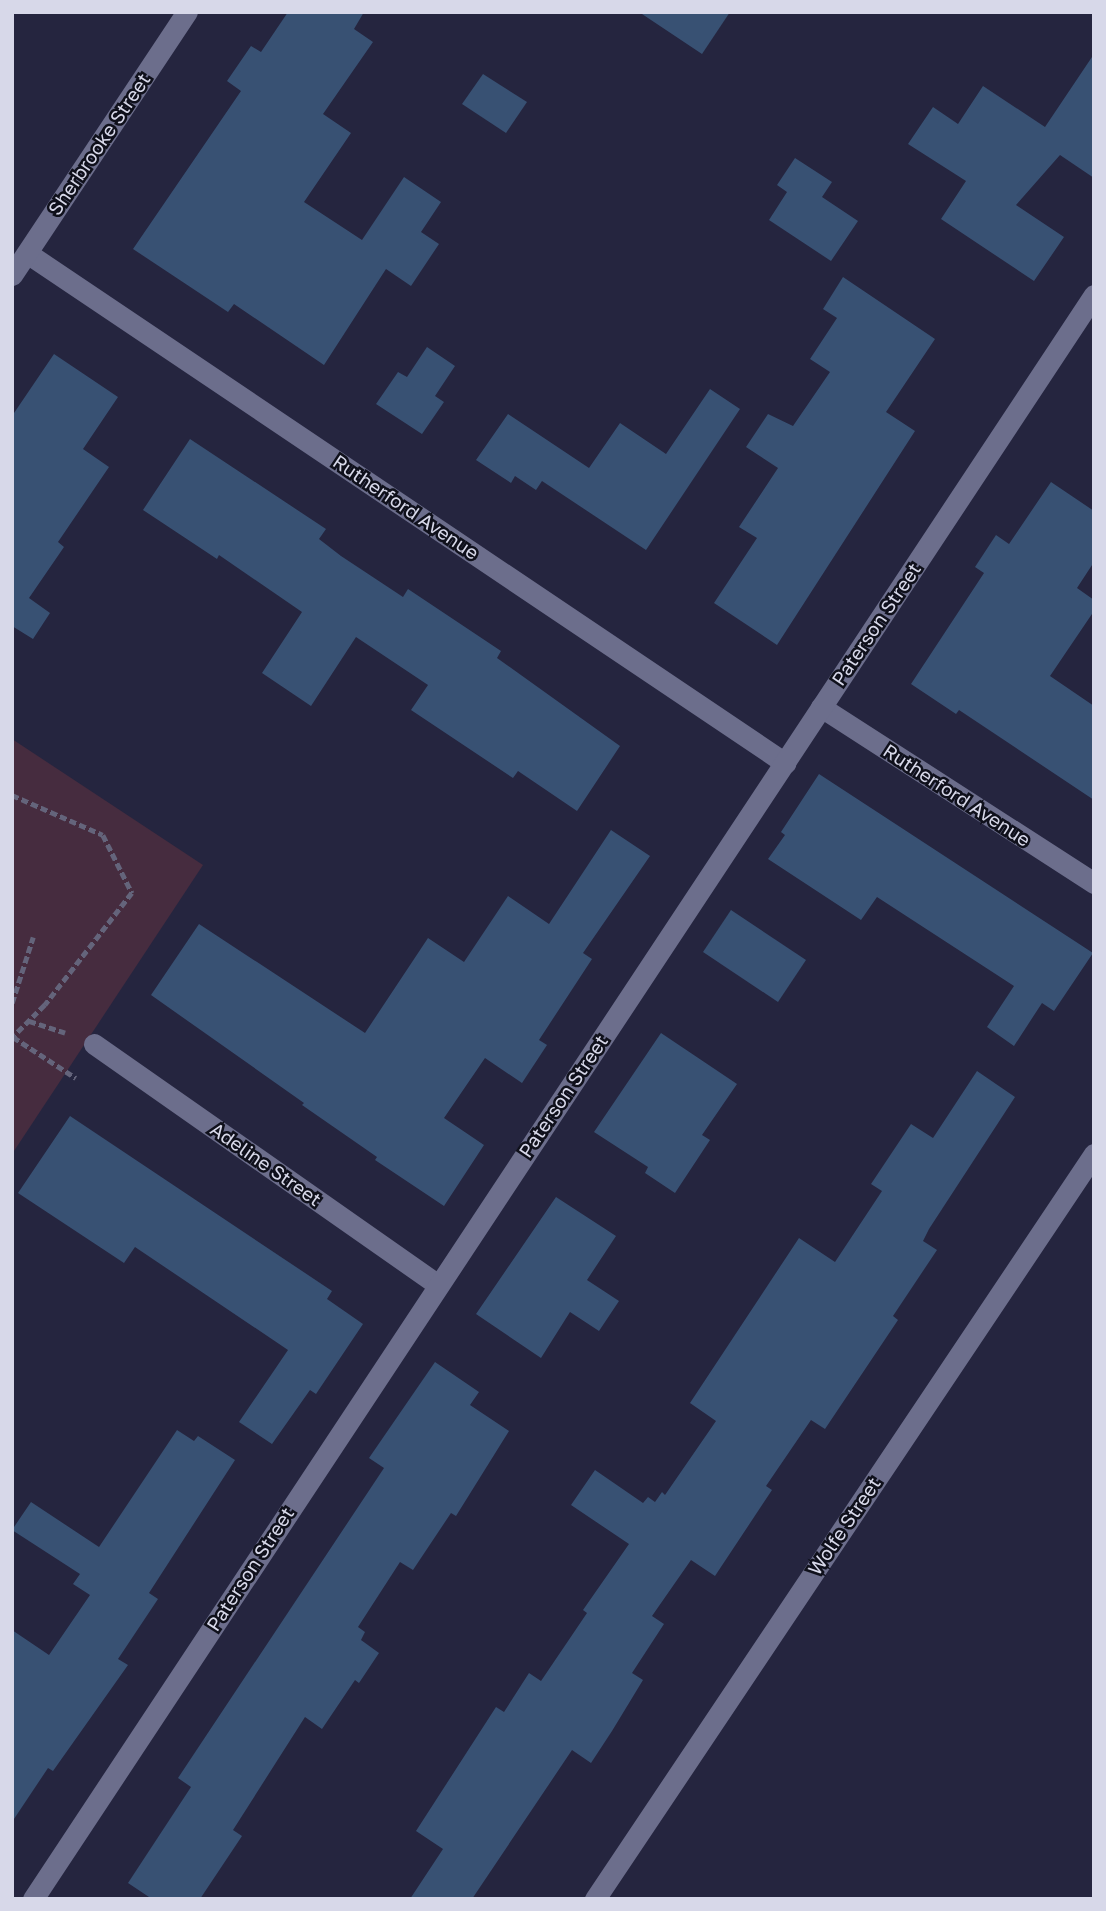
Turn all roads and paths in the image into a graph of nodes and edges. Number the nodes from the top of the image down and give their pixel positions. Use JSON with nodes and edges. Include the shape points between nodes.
{"nodes":[{"id":1,"x":187,"y":12,"type":"edge"},
{"id":2,"x":27,"y":253,"type":"junction"},
{"id":3,"x":12,"y":275,"type":"edge"},
{"id":4,"x":1094,"y":295,"type":"edge"},
{"id":5,"x":821,"y":707,"type":"junction"},
{"id":6,"x":785,"y":762,"type":"junction"},
{"id":7,"x":12,"y":795,"type":"edge"},
{"id":8,"x":1094,"y":884,"type":"edge"},
{"id":9,"x":33,"y":937,"type":"dead end"},
{"id":10,"x":12,"y":1003,"type":"edge"},
{"id":11,"x":13,"y":1036,"type":"edge"},
{"id":12,"x":94,"y":1044,"type":"dead end"},
{"id":13,"x":76,"y":1079,"type":"dead end"},
{"id":14,"x":1094,"y":1154,"type":"edge"},
{"id":15,"x":438,"y":1285,"type":"junction"},
{"id":16,"x":33,"y":1899,"type":"edge"},
{"id":17,"x":595,"y":1899,"type":"edge"}],
"edges":[{"from":1,"to":2,"type":"street","name":"Sherbrooke Street"},
{"from":2,"to":3,"type":"street","name":"Sherbrooke Street"},
{"from":2,"to":6,"type":"street","name":"Rutherford Avenue"},
{"from":4,"to":5,"type":"street","name":"Paterson Street"},
{"from":5,"to":6,"type":"street","name":"Paterson Street"},
{"from":5,"to":8,"type":"street","name":"Rutherford Avenue"},
{"from":6,"to":15,"type":"street","name":"Paterson Street"},
{"from":7,"to":11,"type":"path","via":[[103,835],[131,893],[45,1005]]},
{"from":9,"to":10,"type":"path"},
{"from":11,"to":13,"type":"path"},
{"from":12,"to":15,"type":"street","name":"Adeline Street"},
{"from":14,"to":17,"type":"street","name":"Wolfe Street"},
{"from":15,"to":16,"type":"street","name":"Paterson Street"}]}
